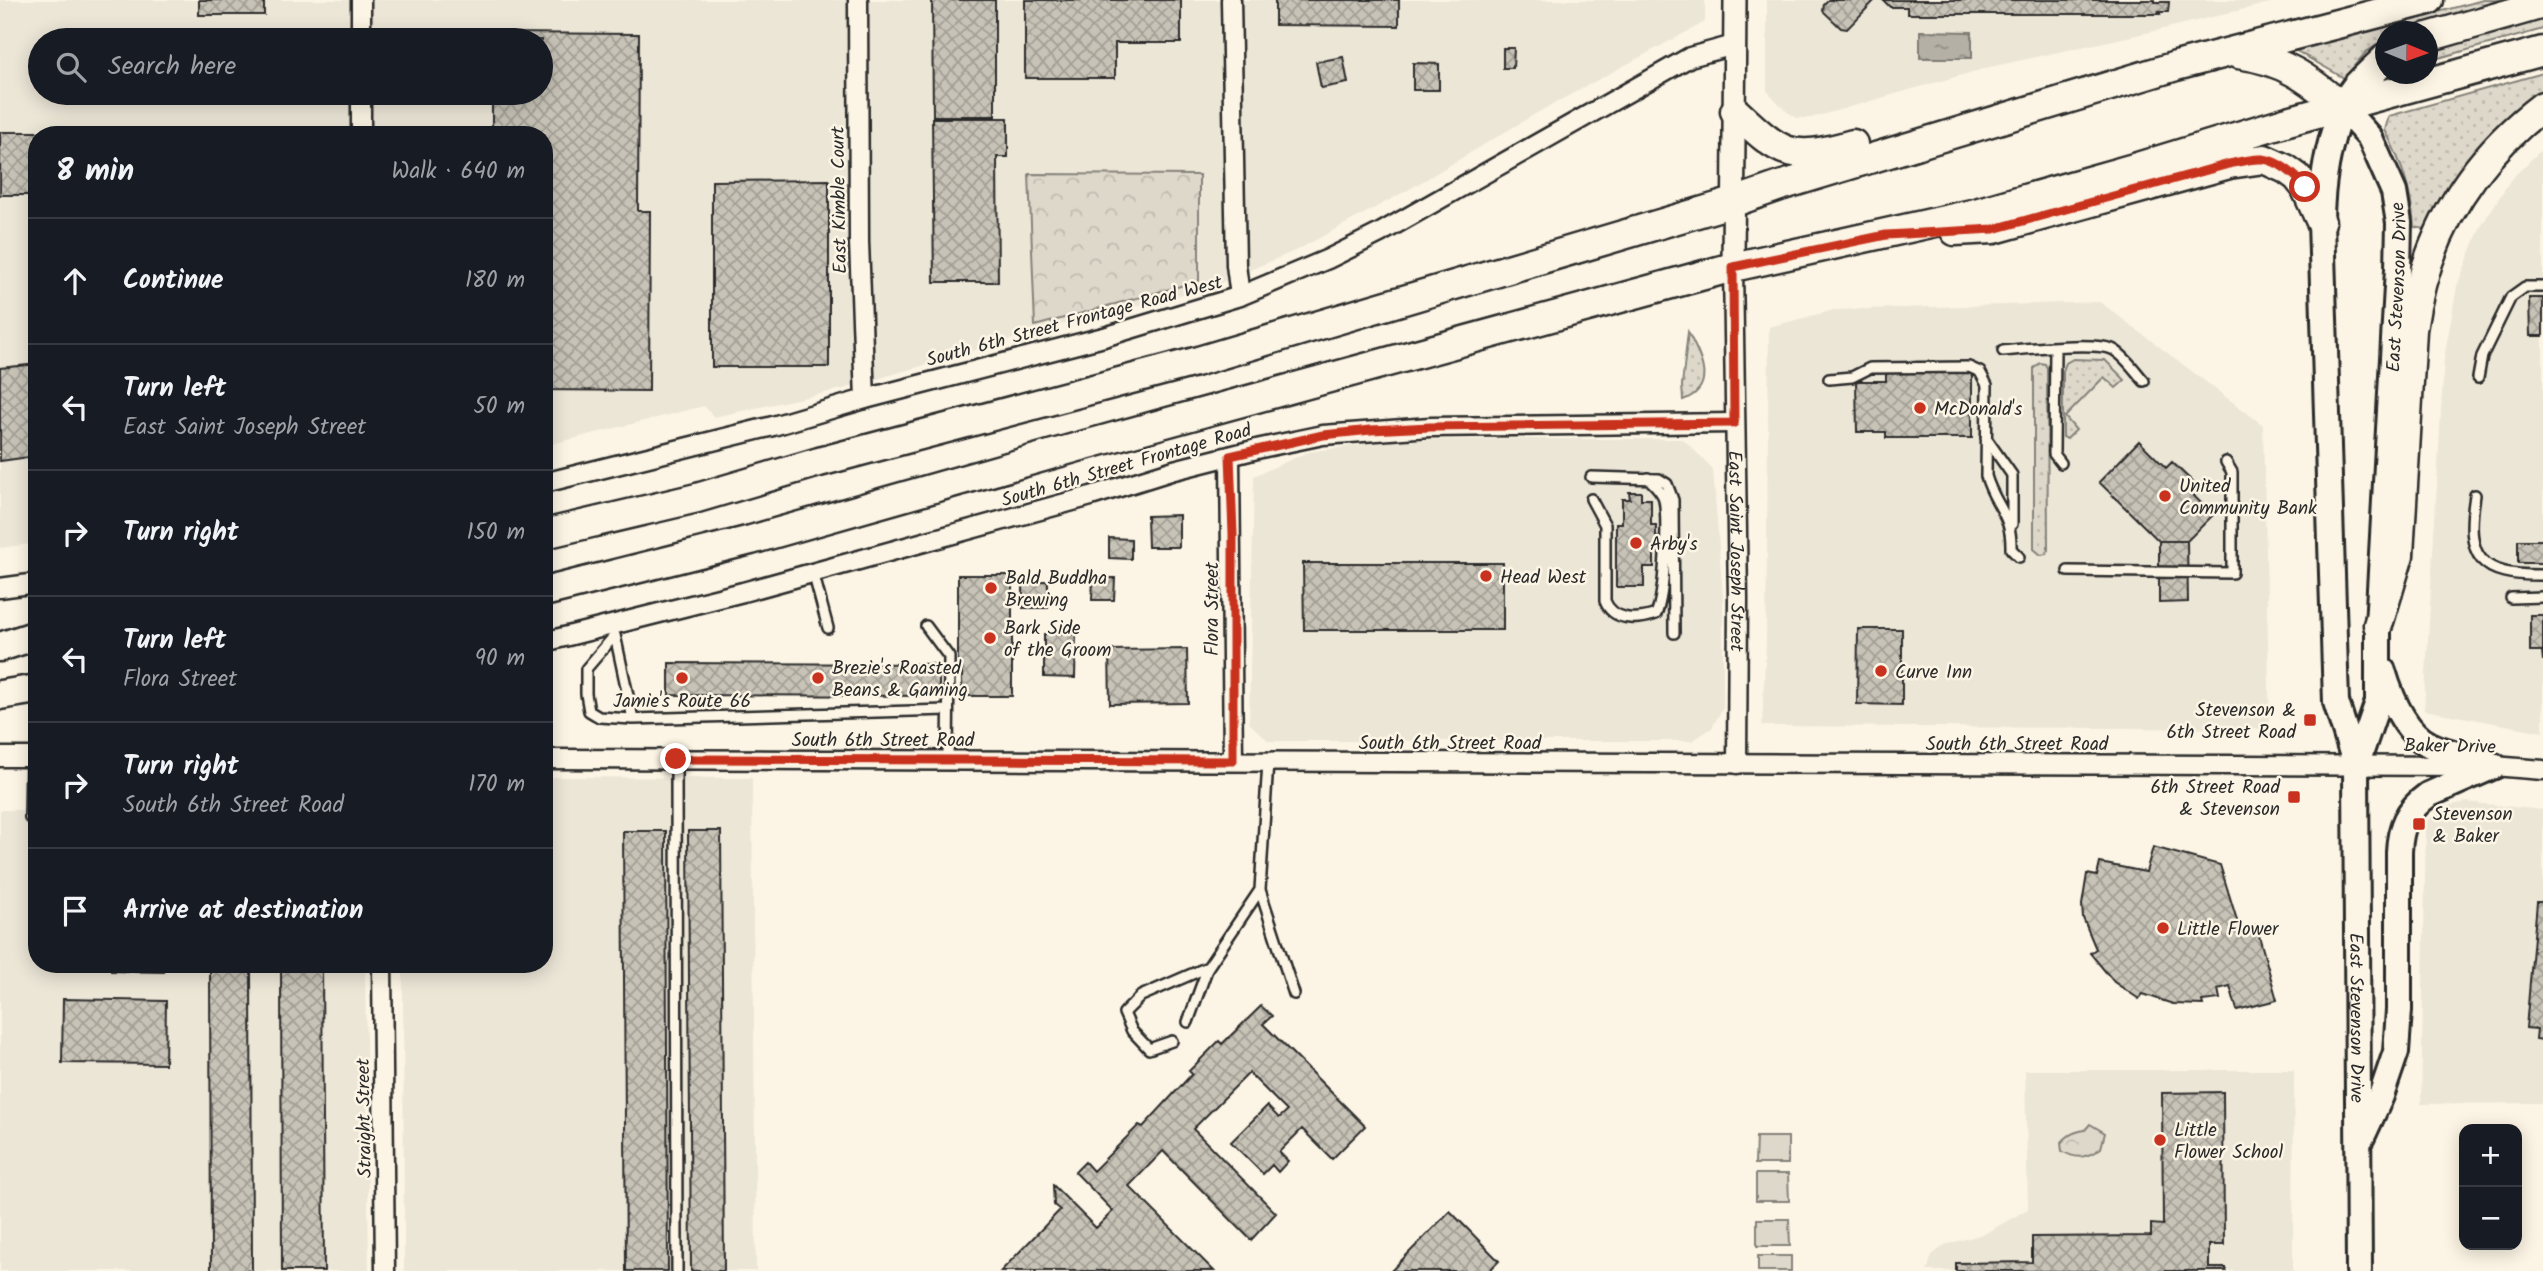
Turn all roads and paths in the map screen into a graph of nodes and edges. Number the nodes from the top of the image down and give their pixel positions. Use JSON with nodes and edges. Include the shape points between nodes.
{"nodes":[{"id":1,"x":361,"y":0,"type":"edge"},
{"id":2,"x":859,"y":0,"type":"edge"},
{"id":3,"x":1231,"y":0,"type":"edge"},
{"id":4,"x":1735,"y":0,"type":"edge"},
{"id":5,"x":2429,"y":0,"type":"edge"},
{"id":6,"x":2543,"y":4,"type":"edge"},
{"id":7,"x":361,"y":28,"type":"edge"},
{"id":8,"x":2438,"y":34,"type":"edge"},
{"id":9,"x":1734,"y":46,"type":"junction"},
{"id":10,"x":2543,"y":51,"type":"edge"},
{"id":11,"x":2229,"y":52,"type":"junction"},
{"id":12,"x":2375,"y":68,"type":"edge"},
{"id":13,"x":2096,"y":92,"type":"junction"},
{"id":14,"x":361,"y":105,"type":"edge"},
{"id":15,"x":2543,"y":106,"type":"edge"},
{"id":16,"x":2342,"y":107,"type":"junction"},
{"id":17,"x":1735,"y":111,"type":"junction"},
{"id":18,"x":361,"y":126,"type":"edge"},
{"id":19,"x":1734,"y":202,"type":"junction"},
{"id":20,"x":2321,"y":222,"type":"junction"},
{"id":21,"x":1886,"y":235,"type":"junction"},
{"id":22,"x":1733,"y":267,"type":"junction"},
{"id":23,"x":2543,"y":287,"type":"edge"},
{"id":24,"x":1240,"y":296,"type":"junction"},
{"id":25,"x":2055,"y":347,"type":"junction"},
{"id":26,"x":2003,"y":351,"type":"dead end"},
{"id":27,"x":2478,"y":378,"type":"dead end"},
{"id":28,"x":1829,"y":379,"type":"dead end"},
{"id":29,"x":2144,"y":381,"type":"dead end"},
{"id":30,"x":865,"y":399,"type":"junction"},
{"id":31,"x":1734,"y":423,"type":"junction"},
{"id":32,"x":1986,"y":438,"type":"junction"},
{"id":33,"x":1230,"y":456,"type":"junction"},
{"id":34,"x":2226,"y":462,"type":"dead end"},
{"id":35,"x":2061,"y":463,"type":"dead end"},
{"id":36,"x":1591,"y":477,"type":"dead end"},
{"id":37,"x":1648,"y":478,"type":"junction"},
{"id":38,"x":553,"y":481,"type":"edge"},
{"id":39,"x":2475,"y":495,"type":"dead end"},
{"id":40,"x":1591,"y":499,"type":"dead end"},
{"id":41,"x":2012,"y":529,"type":"junction"},
{"id":42,"x":553,"y":532,"type":"edge"},
{"id":43,"x":2019,"y":557,"type":"dead end"},
{"id":44,"x":2068,"y":571,"type":"dead end"},
{"id":45,"x":813,"y":572,"type":"junction"},
{"id":46,"x":2543,"y":575,"type":"edge"},
{"id":47,"x":28,"y":584,"type":"edge"},
{"id":48,"x":0,"y":588,"type":"edge"},
{"id":49,"x":553,"y":590,"type":"edge"},
{"id":50,"x":2543,"y":597,"type":"edge"},
{"id":51,"x":2511,"y":598,"type":"dead end"},
{"id":52,"x":926,"y":626,"type":"dead end"},
{"id":53,"x":828,"y":628,"type":"dead end"},
{"id":54,"x":615,"y":631,"type":"junction"},
{"id":55,"x":1674,"y":633,"type":"dead end"},
{"id":56,"x":28,"y":635,"type":"edge"},
{"id":57,"x":28,"y":637,"type":"edge"},
{"id":58,"x":0,"y":638,"type":"edge"},
{"id":59,"x":2378,"y":638,"type":"junction"},
{"id":60,"x":553,"y":641,"type":"edge"},
{"id":61,"x":0,"y":647,"type":"edge"},
{"id":62,"x":28,"y":690,"type":"edge"},
{"id":63,"x":0,"y":695,"type":"edge"},
{"id":64,"x":948,"y":710,"type":"junction"},
{"id":65,"x":633,"y":719,"type":"junction"},
{"id":66,"x":0,"y":757,"type":"edge"},
{"id":67,"x":28,"y":757,"type":"edge"},
{"id":68,"x":553,"y":759,"type":"edge"},
{"id":69,"x":676,"y":759,"type":"junction"},
{"id":70,"x":948,"y":760,"type":"junction"},
{"id":71,"x":1233,"y":761,"type":"junction"},
{"id":72,"x":1268,"y":762,"type":"junction"},
{"id":73,"x":1737,"y":764,"type":"junction"},
{"id":74,"x":2356,"y":766,"type":"junction"},
{"id":75,"x":2494,"y":766,"type":"junction"},
{"id":76,"x":2543,"y":770,"type":"edge"},
{"id":77,"x":1260,"y":890,"type":"junction"},
{"id":78,"x":1208,"y":967,"type":"junction"},
{"id":79,"x":382,"y":973,"type":"edge"},
{"id":80,"x":1294,"y":994,"type":"dead end"},
{"id":81,"x":1188,"y":1021,"type":"dead end"},
{"id":82,"x":1172,"y":1041,"type":"dead end"},
{"id":83,"x":2358,"y":1144,"type":"junction"},
{"id":84,"x":385,"y":1271,"type":"edge"},
{"id":85,"x":677,"y":1271,"type":"edge"},
{"id":86,"x":2359,"y":1271,"type":"edge"}],
"edges":[{"from":1,"to":7,"type":"street"},
{"from":2,"to":30,"type":"street","name":"East Kimble Court","via":[[859,242]]},
{"from":3,"to":24,"type":"street"},
{"from":4,"to":9,"type":"street","name":"East Saint Joseph Street"},
{"from":5,"to":11,"type":"main road"},
{"from":6,"to":8,"type":"main road"},
{"from":9,"to":17,"type":"street","name":"East Saint Joseph Street"},
{"from":9,"to":24,"type":"street","name":"South 6th Street Frontage Road West","via":[[1690,57],[1369,238]]},
{"from":10,"to":16,"type":"main road"},
{"from":11,"to":13,"type":"main road"},
{"from":11,"to":16,"type":"main road","via":[[2286,66]]},
{"from":12,"to":16,"type":"main road"},
{"from":13,"to":17,"type":"main road","via":[[2043,88],[1818,154],[1784,150]]},
{"from":13,"to":19,"type":"main road"},
{"from":14,"to":18,"type":"street"},
{"from":15,"to":59,"type":"main road","via":[[2480,166],[2450,210],[2428,258],[2412,330],[2399,555]]},
{"from":16,"to":20,"type":"main road","name":"East Stevenson Drive","via":[[2325,163]]},
{"from":16,"to":21,"type":"main road"},
{"from":16,"to":59,"type":"main road","name":"East Stevenson Drive","via":[[2370,138],[2394,192],[2399,223]]},
{"from":17,"to":19,"type":"street","name":"East Saint Joseph Street"},
{"from":19,"to":22,"type":"street","name":"East Saint Joseph Street"},
{"from":19,"to":42,"type":"main road","via":[[1195,362],[697,498]]},
{"from":20,"to":21,"type":"main road","via":[[2297,177],[2264,159],[2229,164],[1994,229]]},
{"from":20,"to":74,"type":"main road","name":"East Stevenson Drive","via":[[2336,702]]},
{"from":21,"to":22,"type":"main road"},
{"from":22,"to":31,"type":"street","name":"East Saint Joseph Street"},
{"from":22,"to":49,"type":"main road","via":[[751,540]]},
{"from":23,"to":27,"type":"lane","via":[[2525,287],[2511,297],[2482,356]]},
{"from":24,"to":30,"type":"street","name":"South 6th Street Frontage Road West","via":[[1104,337]]},
{"from":25,"to":26,"type":"lane"},
{"from":25,"to":29,"type":"lane","via":[[2115,350]]},
{"from":25,"to":35,"type":"lane","via":[[2054,454]]},
{"from":28,"to":32,"type":"lane","via":[[1852,377],[1870,368],[1969,367],[1980,372],[1987,385]]},
{"from":30,"to":38,"type":"street","name":"South 6th Street Frontage Road West","via":[[761,430]]},
{"from":31,"to":33,"type":"street","name":"South 6th Street Frontage Road","via":[[1371,430],[1323,435]]},
{"from":31,"to":73,"type":"street","name":"East Saint Joseph Street"},
{"from":32,"to":41,"type":"lane","via":[[1990,490]]},
{"from":32,"to":41,"type":"lane","via":[[2012,475]]},
{"from":33,"to":45,"type":"street","name":"South 6th Street Frontage Road"},
{"from":33,"to":71,"type":"street","name":"Flora Street"},
{"from":34,"to":44,"type":"lane","via":[[2232,472],[2232,573]]},
{"from":36,"to":37,"type":"lane"},
{"from":37,"to":40,"type":"lane","via":[[1664,499],[1661,604],[1649,617],[1620,617],[1609,610],[1605,601],[1605,525]]},
{"from":37,"to":55,"type":"lane","via":[[1667,484],[1674,500]]},
{"from":39,"to":46,"type":"lane","via":[[2472,541],[2478,555],[2501,572]]},
{"from":41,"to":43,"type":"lane","via":[[2011,549]]},
{"from":45,"to":53,"type":"lane"},
{"from":45,"to":54,"type":"street","name":"South 6th Street Frontage Road"},
{"from":47,"to":48,"type":"street"},
{"from":50,"to":51,"type":"lane"},
{"from":52,"to":64,"type":"lane","via":[[948,657]]},
{"from":54,"to":60,"type":"street","name":"South 6th Street Frontage Road"},
{"from":54,"to":65,"type":"lane"},
{"from":54,"to":65,"type":"lane","via":[[586,669],[589,711],[599,717]]},
{"from":56,"to":58,"type":"main road"},
{"from":57,"to":61,"type":"main road"},
{"from":59,"to":74,"type":"main road","name":"East Stevenson Drive","via":[[2378,702]]},
{"from":59,"to":75,"type":"main road","via":[[2388,686],[2403,718],[2419,736],[2432,746]]},
{"from":62,"to":63,"type":"main road"},
{"from":64,"to":65,"type":"lane"},
{"from":64,"to":70,"type":"lane"},
{"from":66,"to":67,"type":"street"},
{"from":68,"to":69,"type":"street","name":"South 6th Street Road"},
{"from":69,"to":70,"type":"street","name":"South 6th Street Road"},
{"from":69,"to":85,"type":"lane"},
{"from":70,"to":71,"type":"street","name":"South 6th Street Road"},
{"from":71,"to":72,"type":"street","name":"South 6th Street Road"},
{"from":72,"to":73,"type":"street","name":"South 6th Street Road"},
{"from":72,"to":77,"type":"lane"},
{"from":73,"to":74,"type":"street","name":"South 6th Street Road"},
{"from":74,"to":75,"type":"street","name":"Baker Drive"},
{"from":74,"to":83,"type":"main road","name":"East Stevenson Drive"},
{"from":75,"to":76,"type":"street","name":"Baker Drive"},
{"from":75,"to":83,"type":"main road","via":[[2428,795],[2403,822],[2396,1052]]},
{"from":77,"to":78,"type":"lane"},
{"from":77,"to":80,"type":"lane"},
{"from":78,"to":81,"type":"lane"},
{"from":78,"to":82,"type":"lane","via":[[1141,996],[1124,1013],[1132,1031],[1149,1049]]},
{"from":79,"to":84,"type":"street","name":"Straight Street"},
{"from":83,"to":86,"type":"main road","name":"East Stevenson Drive"}]}
